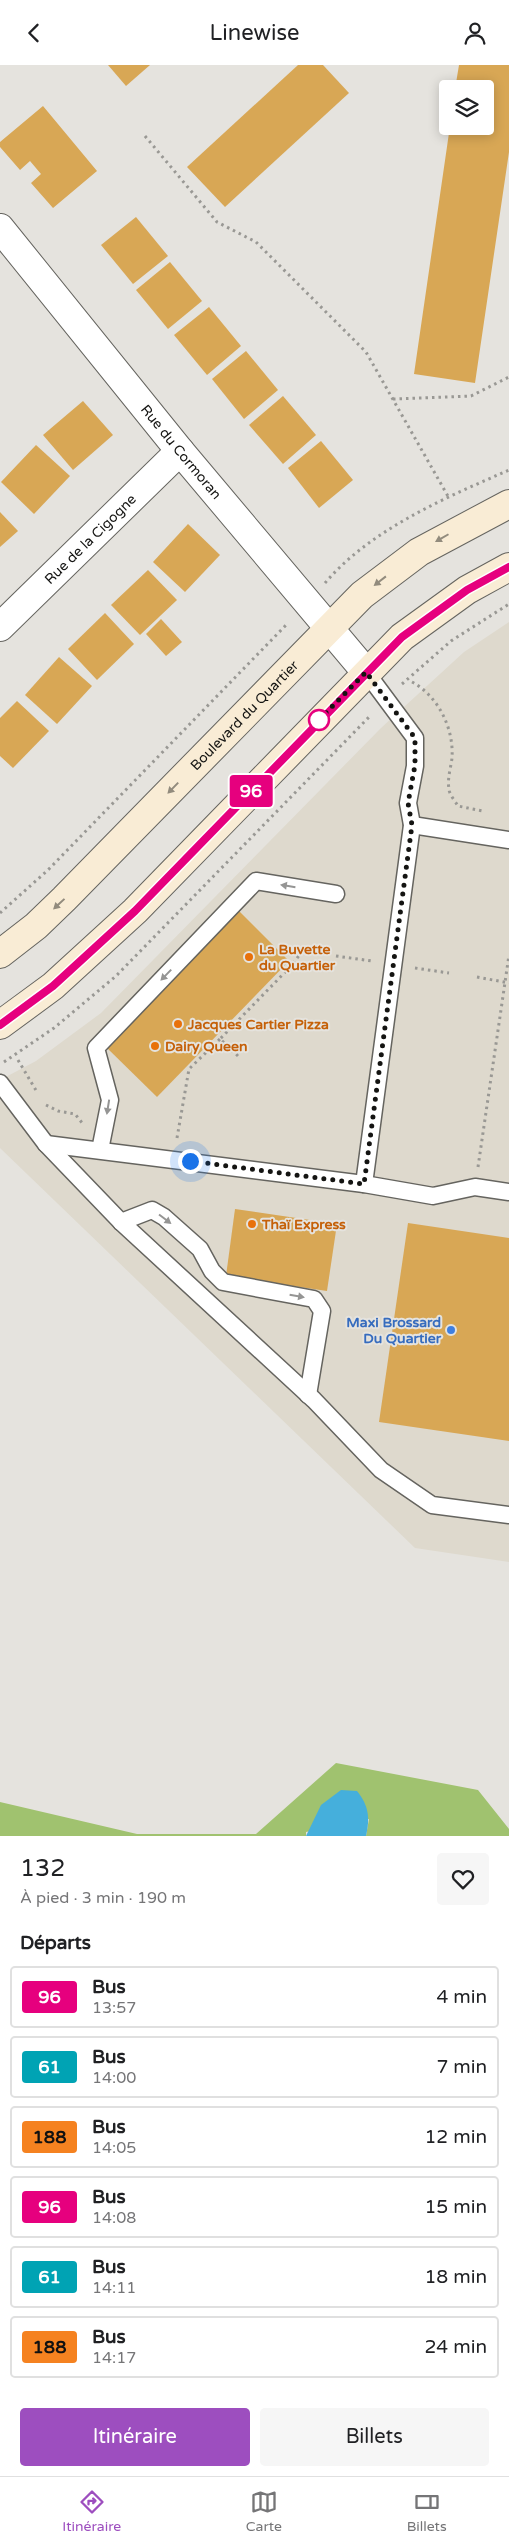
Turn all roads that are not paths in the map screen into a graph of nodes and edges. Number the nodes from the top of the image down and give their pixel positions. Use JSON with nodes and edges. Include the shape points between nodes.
{"nodes":[{"id":1,"x":0,"y":227,"type":"edge"},
{"id":2,"x":180,"y":451,"type":"junction"},
{"id":3,"x":509,"y":504,"type":"edge"},
{"id":4,"x":509,"y":567,"type":"edge"},
{"id":5,"x":0,"y":627,"type":"edge"},
{"id":6,"x":328,"y":627,"type":"junction"},
{"id":7,"x":366,"y":672,"type":"junction"},
{"id":8,"x":412,"y":825,"type":"junction"},
{"id":9,"x":509,"y":840,"type":"edge"},
{"id":10,"x":336,"y":894,"type":"dead end"},
{"id":11,"x":0,"y":954,"type":"edge"},
{"id":12,"x":0,"y":1025,"type":"edge"},
{"id":13,"x":0,"y":1083,"type":"edge"},
{"id":14,"x":46,"y":1144,"type":"junction"},
{"id":15,"x":100,"y":1150,"type":"junction"},
{"id":16,"x":364,"y":1184,"type":"junction"},
{"id":17,"x":509,"y":1192,"type":"edge"},
{"id":18,"x":121,"y":1221,"type":"junction"},
{"id":19,"x":308,"y":1395,"type":"junction"},
{"id":20,"x":509,"y":1515,"type":"edge"}],
"edges":[{"from":1,"to":2,"type":"street","name":"Rue du Cormoran"},
{"from":2,"to":5,"type":"street","name":"Rue de la Cigogne"},
{"from":2,"to":6,"type":"street","name":"Rue du Cormoran"},
{"from":3,"to":6,"type":"main road","name":"Boulevard du Quartier","one_way":true,"via":[[419,552],[362,595]]},
{"from":4,"to":7,"type":"main road","via":[[467,590],[422,621]]},
{"from":6,"to":7,"type":"street","name":"Rue du Cormoran"},
{"from":6,"to":11,"type":"main road","name":"Boulevard du Quartier","one_way":true,"via":[[82,881],[36,926]]},
{"from":7,"to":8,"type":"lane","via":[[415,738],[415,765],[408,803]]},
{"from":7,"to":12,"type":"main road","via":[[135,911],[53,986]]},
{"from":8,"to":9,"type":"lane"},
{"from":8,"to":16,"type":"lane"},
{"from":10,"to":15,"type":"lane","one_way":true,"via":[[256,881],[96,1048],[110,1100]]},
{"from":13,"to":14,"type":"lane"},
{"from":14,"to":15,"type":"lane"},
{"from":14,"to":18,"type":"lane"},
{"from":15,"to":16,"type":"lane"},
{"from":16,"to":17,"type":"lane","via":[[433,1196],[476,1187]]},
{"from":18,"to":19,"type":"lane"},
{"from":18,"to":19,"type":"lane","one_way":true,"via":[[152,1210],[200,1249],[212,1271],[223,1282],[314,1299],[322,1311]]},
{"from":19,"to":20,"type":"lane","via":[[381,1470],[432,1505]]}]}
